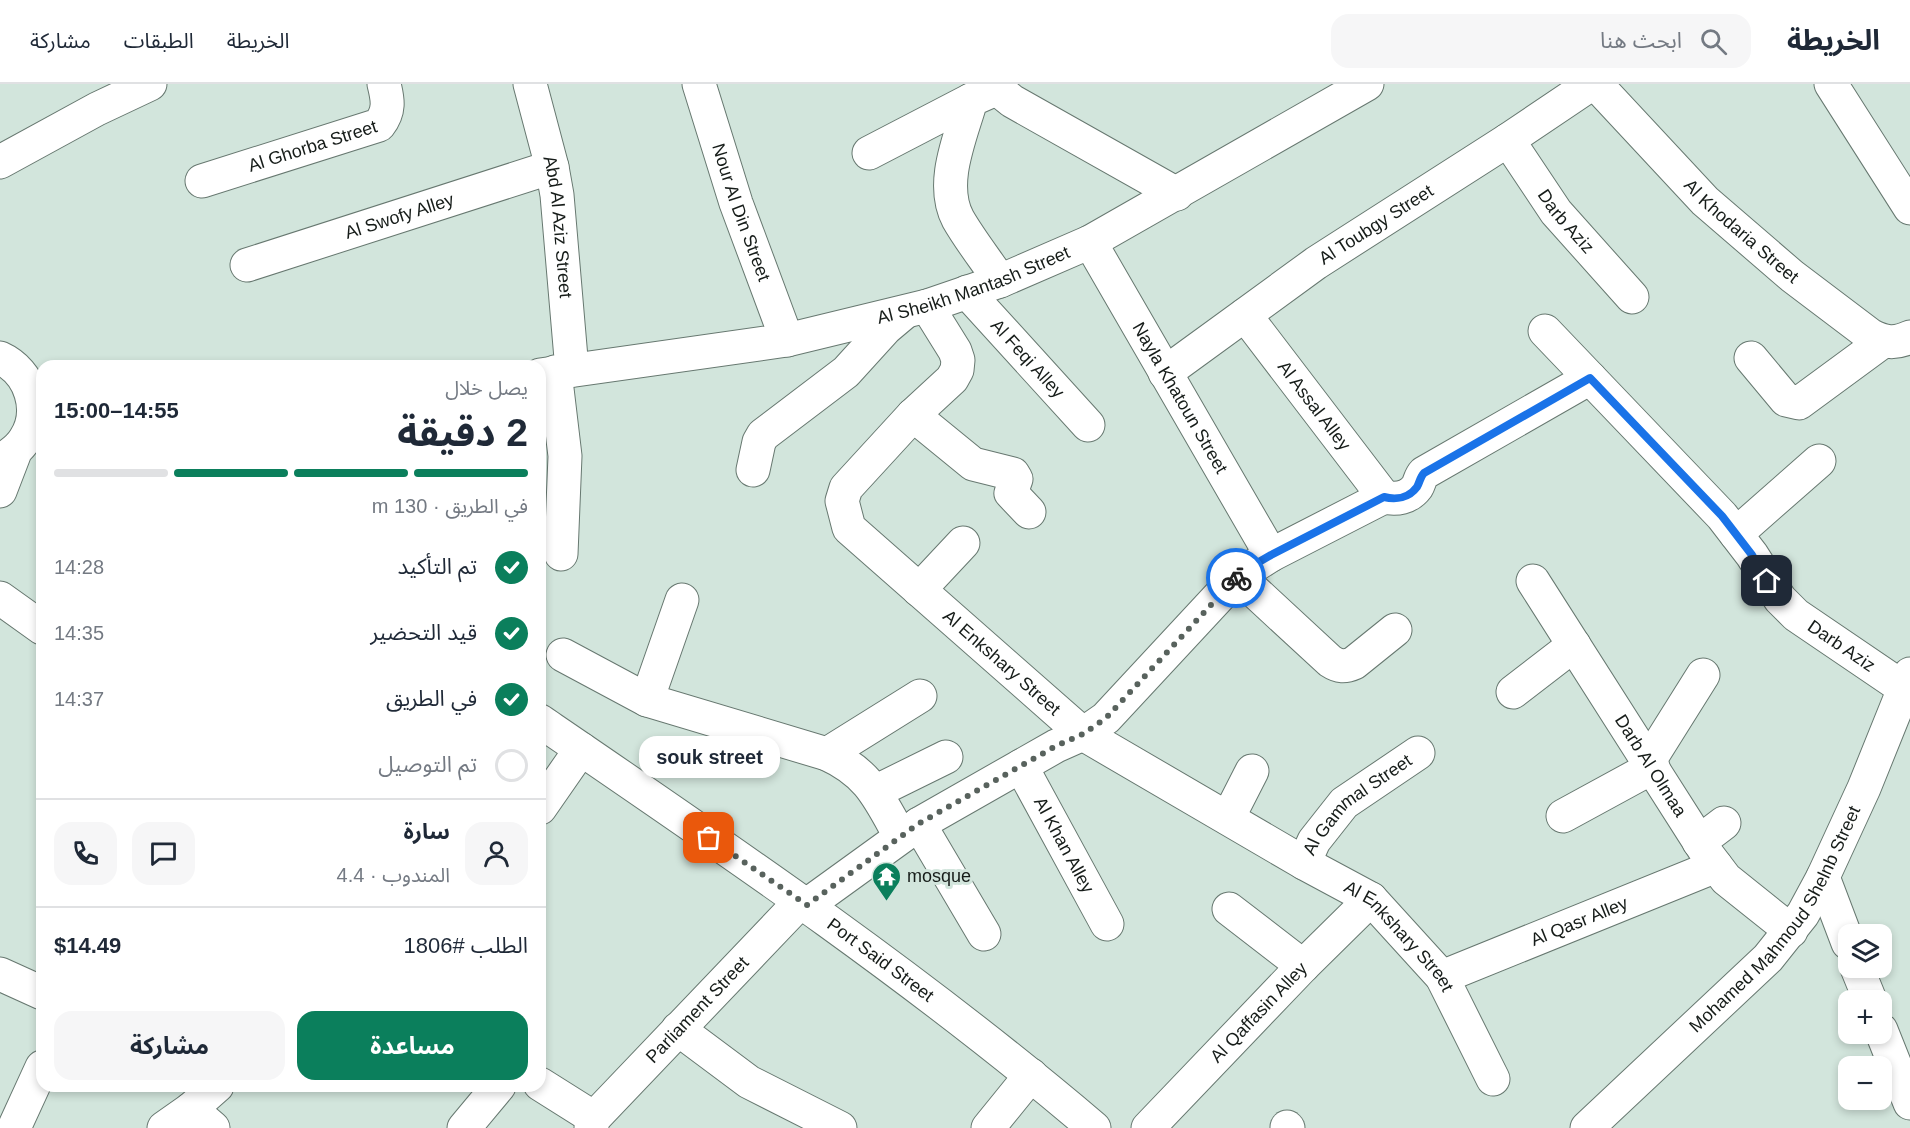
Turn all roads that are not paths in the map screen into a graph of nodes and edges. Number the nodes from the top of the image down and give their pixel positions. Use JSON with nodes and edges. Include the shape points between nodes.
{"nodes":[{"id":1,"x":150,"y":84,"type":"edge"},
{"id":2,"x":384,"y":84,"type":"edge"},
{"id":3,"x":530,"y":84,"type":"edge"},
{"id":4,"x":699,"y":84,"type":"edge"},
{"id":5,"x":1367,"y":84,"type":"edge"},
{"id":6,"x":1593,"y":84,"type":"edge"},
{"id":7,"x":1832,"y":84,"type":"edge"},
{"id":8,"x":986,"y":91,"type":"edge"},
{"id":9,"x":1508,"y":140,"type":"junction"},
{"id":10,"x":869,"y":153,"type":"dead end"},
{"id":11,"x":0,"y":162,"type":"edge"},
{"id":12,"x":552,"y":166,"type":"junction"},
{"id":13,"x":202,"y":181,"type":"dead end"},
{"id":14,"x":1176,"y":194,"type":"junction"},
{"id":15,"x":1910,"y":208,"type":"edge"},
{"id":16,"x":1090,"y":242,"type":"junction"},
{"id":17,"x":247,"y":265,"type":"dead end"},
{"id":18,"x":1000,"y":281,"type":"junction"},
{"id":19,"x":967,"y":292,"type":"junction"},
{"id":20,"x":1632,"y":297,"type":"dead end"},
{"id":21,"x":916,"y":309,"type":"junction"},
{"id":22,"x":1245,"y":315,"type":"junction"},
{"id":23,"x":1545,"y":331,"type":"dead end"},
{"id":24,"x":1896,"y":339,"type":"edge"},
{"id":25,"x":787,"y":340,"type":"junction"},
{"id":26,"x":2,"y":357,"type":"edge"},
{"id":27,"x":1751,"y":358,"type":"dead end"},
{"id":28,"x":556,"y":372,"type":"edge"},
{"id":29,"x":1165,"y":373,"type":"junction"},
{"id":30,"x":1590,"y":378,"type":"junction"},
{"id":31,"x":36,"y":397,"type":"edge"},
{"id":32,"x":36,"y":403,"type":"edge"},
{"id":33,"x":913,"y":415,"type":"junction"},
{"id":34,"x":1088,"y":425,"type":"dead end"},
{"id":35,"x":7,"y":456,"type":"edge"},
{"id":36,"x":1819,"y":461,"type":"dead end"},
{"id":37,"x":753,"y":470,"type":"dead end"},
{"id":38,"x":0,"y":491,"type":"edge"},
{"id":39,"x":1384,"y":497,"type":"junction"},
{"id":40,"x":1029,"y":512,"type":"dead end"},
{"id":41,"x":1736,"y":534,"type":"junction"},
{"id":42,"x":963,"y":543,"type":"dead end"},
{"id":43,"x":561,"y":554,"type":"dead end"},
{"id":44,"x":1271,"y":555,"type":"junction"},
{"id":45,"x":1238,"y":576,"type":"junction"},
{"id":46,"x":1533,"y":581,"type":"dead end"},
{"id":47,"x":919,"y":590,"type":"junction"},
{"id":48,"x":0,"y":598,"type":"edge"},
{"id":49,"x":682,"y":600,"type":"dead end"},
{"id":50,"x":36,"y":624,"type":"edge"},
{"id":51,"x":1395,"y":630,"type":"dead end"},
{"id":52,"x":1574,"y":645,"type":"junction"},
{"id":53,"x":562,"y":655,"type":"dead end"},
{"id":54,"x":1703,"y":675,"type":"dead end"},
{"id":55,"x":1907,"y":681,"type":"edge"},
{"id":56,"x":1513,"y":692,"type":"dead end"},
{"id":57,"x":920,"y":696,"type":"dead end"},
{"id":58,"x":646,"y":699,"type":"junction"},
{"id":59,"x":546,"y":725,"type":"edge"},
{"id":60,"x":1083,"y":734,"type":"junction"},
{"id":61,"x":581,"y":749,"type":"junction"},
{"id":62,"x":1418,"y":753,"type":"dead end"},
{"id":63,"x":827,"y":754,"type":"junction"},
{"id":64,"x":946,"y":757,"type":"dead end"},
{"id":65,"x":1651,"y":764,"type":"junction"},
{"id":66,"x":1021,"y":766,"type":"junction"},
{"id":67,"x":1252,"y":771,"type":"dead end"},
{"id":68,"x":875,"y":792,"type":"junction"},
{"id":69,"x":546,"y":799,"type":"edge"},
{"id":70,"x":1563,"y":816,"type":"dead end"},
{"id":71,"x":1228,"y":818,"type":"junction"},
{"id":72,"x":909,"y":830,"type":"junction"},
{"id":73,"x":1713,"y":844,"type":"junction"},
{"id":74,"x":1304,"y":862,"type":"junction"},
{"id":75,"x":1823,"y":877,"type":"junction"},
{"id":76,"x":1371,"y":899,"type":"junction"},
{"id":77,"x":804,"y":903,"type":"junction"},
{"id":78,"x":1229,"y":909,"type":"dead end"},
{"id":79,"x":1107,"y":924,"type":"dead end"},
{"id":80,"x":1841,"y":924,"type":"edge"},
{"id":81,"x":1791,"y":932,"type":"junction"},
{"id":82,"x":984,"y":934,"type":"dead end"},
{"id":83,"x":1303,"y":966,"type":"junction"},
{"id":84,"x":1,"y":977,"type":"edge"},
{"id":85,"x":1442,"y":977,"type":"junction"},
{"id":86,"x":36,"y":991,"type":"edge"},
{"id":87,"x":678,"y":1029,"type":"junction"},
{"id":88,"x":1887,"y":1044,"type":"edge"},
{"id":89,"x":1031,"y":1075,"type":"junction"},
{"id":90,"x":1493,"y":1079,"type":"dead end"},
{"id":91,"x":36,"y":1080,"type":"edge"},
{"id":92,"x":546,"y":1088,"type":"edge"},
{"id":93,"x":214,"y":1092,"type":"edge"},
{"id":94,"x":494,"y":1092,"type":"edge"},
{"id":95,"x":1910,"y":1103,"type":"edge"},
{"id":96,"x":202,"y":1119,"type":"edge"},
{"id":97,"x":593,"y":1123,"type":"edge"},
{"id":98,"x":14,"y":1128,"type":"edge"},
{"id":99,"x":164,"y":1128,"type":"edge"},
{"id":100,"x":464,"y":1128,"type":"edge"},
{"id":101,"x":840,"y":1128,"type":"edge"},
{"id":102,"x":988,"y":1128,"type":"edge"},
{"id":103,"x":1094,"y":1128,"type":"edge"},
{"id":104,"x":1148,"y":1128,"type":"edge"},
{"id":105,"x":1587,"y":1128,"type":"edge"}],
"edges":[{"from":1,"to":11,"type":"street"},
{"from":2,"to":13,"type":"street","name":"Al Ghorba Street","via":[[388,109],[379,125]]},
{"from":3,"to":12,"type":"street","name":"Abd Al Aziz Street"},
{"from":4,"to":25,"type":"street","name":"Nour Al Din Street","via":[[736,203]]},
{"from":5,"to":14,"type":"street","name":"Al Sheikh Mantash Street"},
{"from":6,"to":9,"type":"street","name":"Al Toubgy Street"},
{"from":6,"to":24,"type":"street","name":"Al Khodaria Street","via":[[1705,201],[1792,276],[1870,335]]},
{"from":7,"to":15,"type":"street"},
{"from":8,"to":10,"type":"street"},
{"from":8,"to":14,"type":"street","via":[[1012,101]]},
{"from":8,"to":18,"type":"street","via":[[953,164],[952,200],[957,217]]},
{"from":9,"to":20,"type":"street","name":"Darb Aziz","via":[[1556,212]]},
{"from":9,"to":22,"type":"street","name":"Al Toubgy Street","via":[[1316,263]]},
{"from":12,"to":17,"type":"street","name":"Al Swofy Alley"},
{"from":12,"to":28,"type":"street","name":"Abd Al Aziz Street","via":[[557,195]]},
{"from":14,"to":16,"type":"street","name":"Al Sheikh Mantash Street"},
{"from":16,"to":18,"type":"street","name":"Al Sheikh Mantash Street"},
{"from":16,"to":29,"type":"street","name":"Nayla Khatoun Street"},
{"from":18,"to":19,"type":"street","name":"Al Sheikh Mantash Street"},
{"from":19,"to":21,"type":"street","name":"Al Sheikh Mantash Street"},
{"from":19,"to":34,"type":"street","name":"Al Feqi Alley"},
{"from":21,"to":25,"type":"street","name":"Al Sheikh Mantash Street"},
{"from":21,"to":33,"type":"street","name":"Al Enkshary Street","via":[[955,351],[958,360],[952,379]]},
{"from":21,"to":37,"type":"street","via":[[886,328],[846,372],[763,435]]},
{"from":22,"to":29,"type":"street","name":"Al Toubgy Street"},
{"from":22,"to":39,"type":"street","name":"Al Assal Alley"},
{"from":23,"to":30,"type":"street","name":"Darb Aziz"},
{"from":24,"to":27,"type":"street","via":[[1799,403],[1786,400]]},
{"from":25,"to":28,"type":"street","name":"Al Sheikh Mantash Street"},
{"from":26,"to":31,"type":"street","via":[[19,371]]},
{"from":28,"to":43,"type":"street","name":"Abd Al Aziz Street","via":[[566,456]]},
{"from":29,"to":44,"type":"street","name":"Nayla Khatoun Street"},
{"from":30,"to":39,"type":"street","name":"Parliament Street","via":[[1424,473],[1406,497]]},
{"from":30,"to":41,"type":"street","name":"Darb Aziz"},
{"from":32,"to":35,"type":"street","via":[[25,441]]},
{"from":33,"to":40,"type":"street","via":[[973,464],[1013,474],[1016,479],[1011,493]]},
{"from":33,"to":47,"type":"street","name":"Al Enkshary Street","via":[[846,488],[842,501],[849,528]]},
{"from":35,"to":38,"type":"street"},
{"from":36,"to":41,"type":"street"},
{"from":39,"to":44,"type":"street","name":"Parliament Street"},
{"from":41,"to":55,"type":"street","name":"Darb Aziz","via":[[1773,590],[1796,615]]},
{"from":42,"to":47,"type":"street"},
{"from":44,"to":45,"type":"street","name":"Parliament Street"},
{"from":45,"to":51,"type":"street","via":[[1338,666],[1354,663]]},
{"from":45,"to":60,"type":"street","name":"Parliament Street","via":[[1106,718]]},
{"from":46,"to":52,"type":"street","name":"Darb Al Olmaa"},
{"from":47,"to":60,"type":"street","name":"Al Enkshary Street"},
{"from":48,"to":50,"type":"street"},
{"from":49,"to":58,"type":"street"},
{"from":52,"to":56,"type":"street"},
{"from":52,"to":65,"type":"street","name":"Darb Al Olmaa"},
{"from":53,"to":58,"type":"street"},
{"from":54,"to":65,"type":"street"},
{"from":55,"to":75,"type":"street","name":"Mohamed Mahmoud Shelnb Street"},
{"from":57,"to":63,"type":"street"},
{"from":58,"to":63,"type":"street"},
{"from":59,"to":61,"type":"street","name":"Port Said Street"},
{"from":60,"to":66,"type":"street","name":"Parliament Street"},
{"from":60,"to":71,"type":"street","name":"Al Enkshary Street"},
{"from":61,"to":69,"type":"street"},
{"from":61,"to":77,"type":"street","name":"Port Said Street"},
{"from":62,"to":74,"type":"street","name":"Al Gammal Street","via":[[1344,803],[1314,841]]},
{"from":63,"to":68,"type":"street","via":[[855,769]]},
{"from":64,"to":68,"type":"street"},
{"from":65,"to":70,"type":"street"},
{"from":65,"to":73,"type":"street","name":"Darb Al Olmaa"},
{"from":66,"to":72,"type":"street","name":"Parliament Street"},
{"from":66,"to":79,"type":"street","name":"Al Khan Alley"},
{"from":67,"to":71,"type":"street"},
{"from":68,"to":72,"type":"street"},
{"from":71,"to":74,"type":"street","name":"Al Enkshary Street"},
{"from":72,"to":77,"type":"street","name":"Parliament Street"},
{"from":72,"to":82,"type":"street"},
{"from":73,"to":81,"type":"street","name":"Darb Al Olmaa","via":[[1726,879]]},
{"from":73,"to":85,"type":"street","name":"Al Qasr Alley"},
{"from":74,"to":76,"type":"street","name":"Al Enkshary Street"},
{"from":75,"to":80,"type":"street"},
{"from":75,"to":81,"type":"street","name":"Mohamed Mahmoud Shelnb Street"},
{"from":76,"to":83,"type":"street","name":"Al Qaffasin Alley"},
{"from":76,"to":85,"type":"street","name":"Al Enkshary Street"},
{"from":77,"to":87,"type":"street","name":"Parliament Street"},
{"from":77,"to":89,"type":"street","name":"Port Said Street"},
{"from":78,"to":83,"type":"street"},
{"from":81,"to":105,"type":"street","name":"Mohamed Mahmoud Shelnb Street"},
{"from":83,"to":104,"type":"street","name":"Al Qaffasin Alley"},
{"from":84,"to":86,"type":"street"},
{"from":85,"to":90,"type":"street","name":"Al Enkshary Street"},
{"from":87,"to":97,"type":"street","name":"Parliament Street"},
{"from":87,"to":101,"type":"street","via":[[749,1082]]},
{"from":88,"to":95,"type":"street"},
{"from":89,"to":102,"type":"street"},
{"from":89,"to":103,"type":"street","name":"Port Said Street"},
{"from":91,"to":98,"type":"street"},
{"from":92,"to":97,"type":"street"},
{"from":93,"to":96,"type":"street"},
{"from":94,"to":100,"type":"street"},
{"from":96,"to":99,"type":"street"}]}
